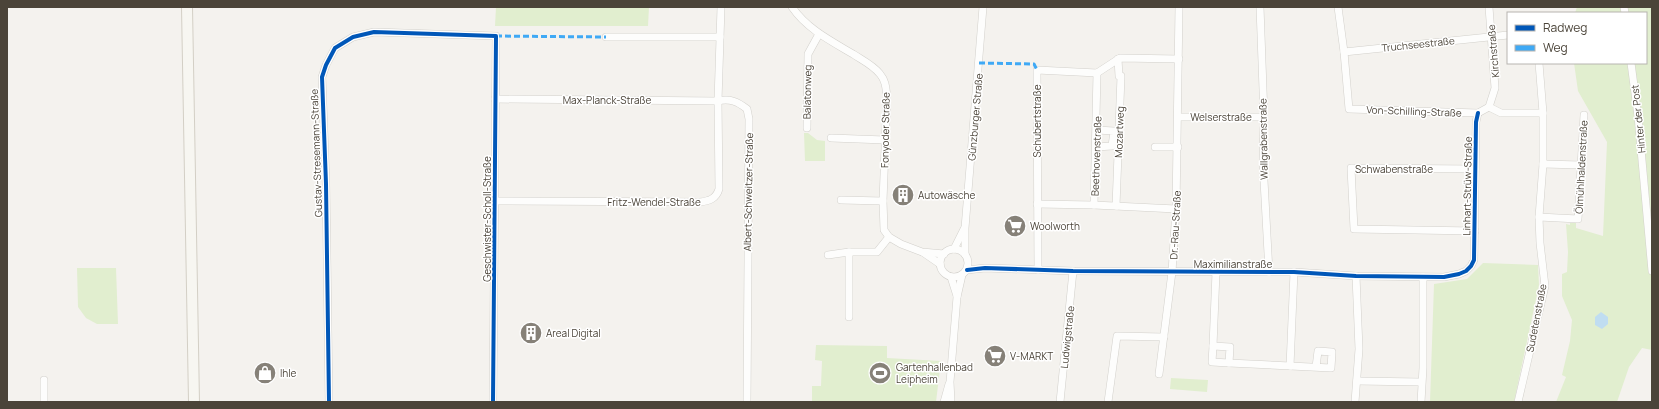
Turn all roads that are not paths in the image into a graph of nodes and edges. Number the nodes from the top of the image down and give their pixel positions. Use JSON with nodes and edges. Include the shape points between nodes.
{"nodes":[{"id":1,"x":187,"y":7,"type":"edge"},
{"id":2,"x":721,"y":7,"type":"edge"},
{"id":3,"x":792,"y":7,"type":"edge"},
{"id":4,"x":984,"y":7,"type":"edge"},
{"id":5,"x":1179,"y":7,"type":"edge"},
{"id":6,"x":1260,"y":7,"type":"edge"},
{"id":7,"x":1338,"y":7,"type":"edge"},
{"id":8,"x":1488,"y":7,"type":"edge"},
{"id":9,"x":819,"y":34,"type":"junction"},
{"id":10,"x":1507,"y":35,"type":"edge"},
{"id":11,"x":496,"y":36,"type":"joint"},
{"id":12,"x":1492,"y":36,"type":"junction"},
{"id":13,"x":606,"y":37,"type":"dead end"},
{"id":14,"x":720,"y":37,"type":"junction"},
{"id":15,"x":1344,"y":52,"type":"junction"},
{"id":16,"x":1118,"y":59,"type":"junction"},
{"id":17,"x":1179,"y":59,"type":"junction"},
{"id":18,"x":1539,"y":64,"type":"edge"},
{"id":19,"x":1631,"y":64,"type":"edge"},
{"id":20,"x":1097,"y":74,"type":"junction"},
{"id":21,"x":495,"y":99,"type":"junction"},
{"id":22,"x":718,"y":101,"type":"junction"},
{"id":23,"x":1489,"y":107,"type":"junction"},
{"id":24,"x":1478,"y":113,"type":"junction"},
{"id":25,"x":1543,"y":113,"type":"junction"},
{"id":26,"x":1584,"y":115,"type":"dead end"},
{"id":27,"x":1178,"y":117,"type":"junction"},
{"id":28,"x":1264,"y":117,"type":"junction"},
{"id":29,"x":807,"y":128,"type":"dead end"},
{"id":30,"x":1097,"y":130,"type":"junction"},
{"id":31,"x":831,"y":138,"type":"dead end"},
{"id":32,"x":885,"y":140,"type":"junction"},
{"id":33,"x":1155,"y":147,"type":"dead end"},
{"id":34,"x":1178,"y":147,"type":"junction"},
{"id":35,"x":1096,"y":148,"type":"junction"},
{"id":36,"x":1543,"y":164,"type":"junction"},
{"id":37,"x":1581,"y":164,"type":"junction"},
{"id":38,"x":1475,"y":169,"type":"junction"},
{"id":39,"x":841,"y":200,"type":"dead end"},
{"id":40,"x":495,"y":201,"type":"junction"},
{"id":41,"x":883,"y":201,"type":"junction"},
{"id":42,"x":1038,"y":204,"type":"junction"},
{"id":43,"x":1094,"y":205,"type":"junction"},
{"id":44,"x":1116,"y":206,"type":"junction"},
{"id":45,"x":1176,"y":209,"type":"junction"},
{"id":46,"x":1539,"y":217,"type":"junction"},
{"id":47,"x":965,"y":228,"type":"junction"},
{"id":48,"x":1475,"y":231,"type":"junction"},
{"id":49,"x":889,"y":237,"type":"junction"},
{"id":50,"x":954,"y":249,"type":"junction"},
{"id":51,"x":849,"y":252,"type":"junction"},
{"id":52,"x":922,"y":252,"type":"junction"},
{"id":53,"x":944,"y":254,"type":"junction"},
{"id":54,"x":965,"y":254,"type":"junction"},
{"id":55,"x":828,"y":255,"type":"dead end"},
{"id":56,"x":1474,"y":260,"type":"joint"},
{"id":57,"x":940,"y":264,"type":"junction"},
{"id":58,"x":966,"y":269,"type":"junction"},
{"id":59,"x":1038,"y":270,"type":"junction"},
{"id":60,"x":1073,"y":271,"type":"junction"},
{"id":61,"x":1652,"y":271,"type":"edge"},
{"id":62,"x":1172,"y":272,"type":"junction"},
{"id":63,"x":1216,"y":272,"type":"junction"},
{"id":64,"x":1269,"y":272,"type":"junction"},
{"id":65,"x":1294,"y":272,"type":"junction"},
{"id":66,"x":1356,"y":276,"type":"junction"},
{"id":67,"x":951,"y":277,"type":"junction"},
{"id":68,"x":1423,"y":277,"type":"junction"},
{"id":69,"x":957,"y":297,"type":"junction"},
{"id":70,"x":849,"y":317,"type":"dead end"},
{"id":71,"x":1164,"y":337,"type":"junction"},
{"id":72,"x":1213,"y":346,"type":"junction"},
{"id":73,"x":1229,"y":363,"type":"junction"},
{"id":74,"x":1290,"y":366,"type":"junction"},
{"id":75,"x":1316,"y":368,"type":"dead end"},
{"id":76,"x":1159,"y":374,"type":"dead end"},
{"id":77,"x":44,"y":380,"type":"dead end"},
{"id":78,"x":1357,"y":381,"type":"junction"},
{"id":79,"x":950,"y":382,"type":"junction"},
{"id":80,"x":1421,"y":382,"type":"junction"},
{"id":81,"x":44,"y":402,"type":"edge"},
{"id":82,"x":194,"y":402,"type":"edge"},
{"id":83,"x":329,"y":402,"type":"edge"},
{"id":84,"x":493,"y":402,"type":"edge"},
{"id":85,"x":747,"y":402,"type":"edge"},
{"id":86,"x":944,"y":402,"type":"edge"},
{"id":87,"x":951,"y":402,"type":"edge"},
{"id":88,"x":1060,"y":402,"type":"edge"},
{"id":89,"x":1108,"y":402,"type":"edge"},
{"id":90,"x":1355,"y":402,"type":"edge"},
{"id":91,"x":1421,"y":402,"type":"edge"},
{"id":92,"x":1518,"y":402,"type":"edge"}],
"edges":[{"from":1,"to":82,"type":"main road"},
{"from":2,"to":14,"type":"street"},
{"from":3,"to":9,"type":"street","name":"Fonyoder Straße"},
{"from":4,"to":47,"type":"street","name":"Günzburger Straße"},
{"from":5,"to":17,"type":"street","name":"Dr.-Rau-Straße"},
{"from":6,"to":28,"type":"street","name":"Wallgrabenstraße"},
{"from":7,"to":15,"type":"street"},
{"from":8,"to":12,"type":"street","name":"Kirchstraße"},
{"from":9,"to":29,"type":"street","name":"Balatonweg","via":[[808,54]]},
{"from":9,"to":32,"type":"street","name":"Fonyoder Straße","via":[[870,65],[884,81],[887,97]]},
{"from":10,"to":12,"type":"street","name":"Truchseestraße"},
{"from":11,"to":21,"type":"street","name":"Geschwister-Scholl-Straße"},
{"from":11,"to":83,"type":"street","name":"Gustav-Stresemann-Straße","via":[[374,32],[353,37],[335,48],[326,65],[322,77]]},
{"from":12,"to":15,"type":"street","name":"Truchseestraße"},
{"from":12,"to":23,"type":"street","name":"Kirchstraße","via":[[1495,88]]},
{"from":13,"to":14,"type":"street"},
{"from":14,"to":22,"type":"street"},
{"from":15,"to":24,"type":"street","name":"Von-Schilling-Straße","via":[[1349,110]]},
{"from":16,"to":17,"type":"street"},
{"from":16,"to":20,"type":"street"},
{"from":16,"to":44,"type":"street","name":"Mozartweg","via":[[1121,76]]},
{"from":17,"to":27,"type":"street","name":"Dr.-Rau-Straße"},
{"from":18,"to":25,"type":"street","name":"Sudetenstraße"},
{"from":19,"to":61,"type":"street","name":"Hinter der Post"},
{"from":20,"to":30,"type":"street","name":"Beethovenstraße"},
{"from":20,"to":42,"type":"street","name":"Schubertstraße","via":[[1037,70]]},
{"from":21,"to":22,"type":"street","name":"Max-Planck-Straße"},
{"from":21,"to":40,"type":"street","name":"Geschwister-Scholl-Straße"},
{"from":22,"to":40,"type":"street","name":"Fritz-Wendel-Straße","via":[[719,189],[714,198],[708,201]]},
{"from":22,"to":85,"type":"street","name":"Albert-Schweitzer-Straße","via":[[727,99],[740,103],[747,109],[749,119]]},
{"from":23,"to":24,"type":"street"},
{"from":23,"to":25,"type":"street","via":[[1501,113]]},
{"from":24,"to":38,"type":"street","name":"Linhart-Strüw-Straße"},
{"from":25,"to":36,"type":"street","name":"Sudetenstraße"},
{"from":26,"to":37,"type":"street","name":"Ölmühlhaldenstraße"},
{"from":27,"to":28,"type":"street","name":"Welserstraße"},
{"from":27,"to":34,"type":"street","name":"Dr.-Rau-Straße"},
{"from":28,"to":64,"type":"street","name":"Wallgrabenstraße","via":[[1263,162]]},
{"from":30,"to":35,"type":"street","name":"Beethovenstraße"},
{"from":30,"to":35,"type":"street","via":[[1114,131],[1112,146]]},
{"from":31,"to":32,"type":"street"},
{"from":32,"to":41,"type":"street","name":"Fonyoder Straße"},
{"from":33,"to":34,"type":"street"},
{"from":34,"to":45,"type":"street","name":"Dr.-Rau-Straße"},
{"from":35,"to":43,"type":"street","name":"Beethovenstraße"},
{"from":36,"to":37,"type":"street"},
{"from":36,"to":46,"type":"street","name":"Sudetenstraße"},
{"from":37,"to":46,"type":"street","name":"Ölmühlhaldenstraße","via":[[1578,220]]},
{"from":38,"to":48,"type":"street","name":"Linhart-Strüw-Straße"},
{"from":38,"to":48,"type":"street","name":"Schwabenstraße","via":[[1351,168],[1354,229]]},
{"from":39,"to":41,"type":"street"},
{"from":40,"to":84,"type":"street","name":"Geschwister-Scholl-Straße"},
{"from":41,"to":49,"type":"street","name":"Fonyoder Straße","via":[[883,224]]},
{"from":42,"to":43,"type":"street"},
{"from":42,"to":59,"type":"street","name":"Schubertstraße"},
{"from":43,"to":44,"type":"street","name":"Beethovenstraße"},
{"from":44,"to":45,"type":"street","name":"Beethovenstraße"},
{"from":45,"to":62,"type":"street","name":"Dr.-Rau-Straße"},
{"from":46,"to":92,"type":"street","name":"Sudetenstraße","via":[[1545,286]]},
{"from":47,"to":50,"type":"street","name":"Günzburger Straße"},
{"from":47,"to":54,"type":"street","name":"Günzburger Straße"},
{"from":48,"to":56,"type":"street","name":"Linhart-Strüw-Straße"},
{"from":49,"to":51,"type":"street","via":[[877,252]]},
{"from":49,"to":52,"type":"street","via":[[895,242]]},
{"from":50,"to":53,"type":"street"},
{"from":50,"to":54,"type":"street"},
{"from":51,"to":55,"type":"street"},
{"from":51,"to":70,"type":"street"},
{"from":52,"to":53,"type":"street"},
{"from":52,"to":57,"type":"street"},
{"from":53,"to":57,"type":"street"},
{"from":54,"to":58,"type":"street"},
{"from":56,"to":68,"type":"street","name":"Maximilianstraße","via":[[1471,266],[1459,274]]},
{"from":57,"to":67,"type":"street","via":[[943,272]]},
{"from":58,"to":59,"type":"street","name":"Maximilianstraße"},
{"from":58,"to":67,"type":"street"},
{"from":58,"to":69,"type":"street"},
{"from":59,"to":60,"type":"street","name":"Maximilianstraße"},
{"from":60,"to":62,"type":"street","name":"Maximilianstraße"},
{"from":60,"to":88,"type":"street","name":"Ludwigstraße"},
{"from":62,"to":63,"type":"street","name":"Maximilianstraße"},
{"from":62,"to":71,"type":"street","name":"Dr.-Rau-Straße"},
{"from":63,"to":64,"type":"street","name":"Maximilianstraße"},
{"from":63,"to":72,"type":"street"},
{"from":64,"to":65,"type":"street","name":"Maximilianstraße"},
{"from":65,"to":66,"type":"street","name":"Maximilianstraße"},
{"from":65,"to":74,"type":"street"},
{"from":66,"to":68,"type":"street","name":"Maximilianstraße"},
{"from":66,"to":78,"type":"street","via":[[1359,349]]},
{"from":67,"to":69,"type":"street"},
{"from":68,"to":80,"type":"street"},
{"from":69,"to":79,"type":"street"},
{"from":71,"to":76,"type":"street","name":"Dr.-Rau-Straße"},
{"from":71,"to":89,"type":"street","via":[[1116,336]]},
{"from":72,"to":73,"type":"street","via":[[1230,347]]},
{"from":72,"to":73,"type":"street","via":[[1212,362]]},
{"from":73,"to":74,"type":"street"},
{"from":74,"to":75,"type":"street"},
{"from":77,"to":81,"type":"street"},
{"from":78,"to":80,"type":"street"},
{"from":78,"to":90,"type":"street"},
{"from":79,"to":86,"type":"street"},
{"from":79,"to":87,"type":"street"},
{"from":80,"to":91,"type":"street"}]}
